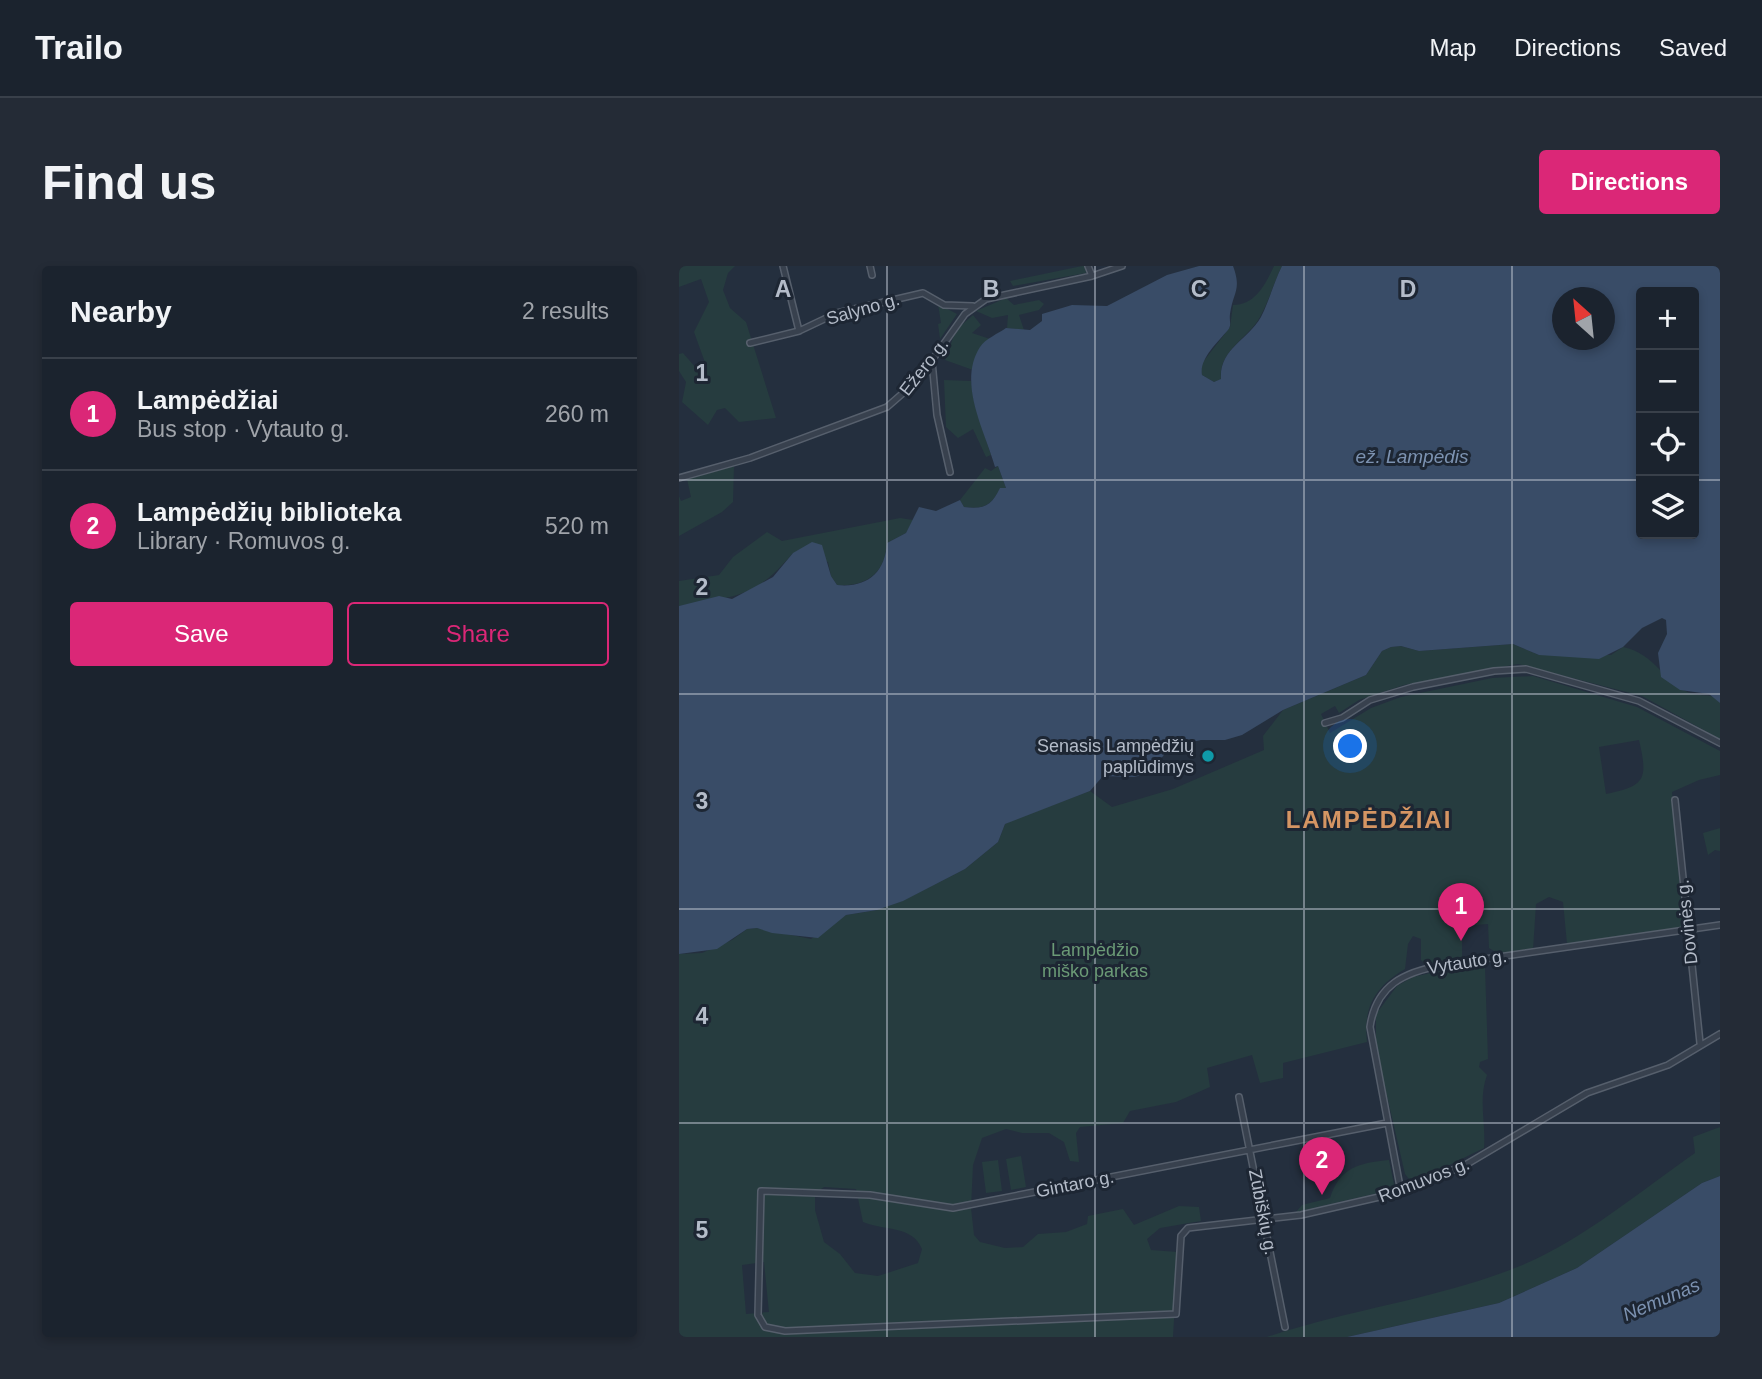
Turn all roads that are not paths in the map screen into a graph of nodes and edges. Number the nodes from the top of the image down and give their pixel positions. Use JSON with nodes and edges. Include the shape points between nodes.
{"nodes":[{"id":1,"x":783,"y":266,"type":"edge"},
{"id":2,"x":870,"y":266,"type":"edge"},
{"id":3,"x":1088,"y":266,"type":"edge"},
{"id":4,"x":1122,"y":266,"type":"edge"},
{"id":5,"x":872,"y":275,"type":"dead end"},
{"id":6,"x":1092,"y":276,"type":"junction"},
{"id":7,"x":975,"y":306,"type":"junction"},
{"id":8,"x":799,"y":331,"type":"junction"},
{"id":9,"x":750,"y":342,"type":"dead end"},
{"id":10,"x":932,"y":361,"type":"junction"},
{"id":11,"x":950,"y":471,"type":"dead end"},
{"id":12,"x":679,"y":478,"type":"edge"},
{"id":13,"x":1325,"y":723,"type":"dead end"},
{"id":14,"x":1720,"y":743,"type":"edge"},
{"id":15,"x":1675,"y":800,"type":"dead end"},
{"id":16,"x":1720,"y":925,"type":"edge"},
{"id":17,"x":1688,"y":929,"type":"junction"},
{"id":18,"x":1720,"y":1034,"type":"edge"},
{"id":19,"x":1700,"y":1043,"type":"junction"},
{"id":20,"x":1239,"y":1097,"type":"dead end"},
{"id":21,"x":1387,"y":1123,"type":"junction"},
{"id":22,"x":1250,"y":1149,"type":"junction"},
{"id":23,"x":1401,"y":1192,"type":"junction"},
{"id":24,"x":1265,"y":1219,"type":"junction"},
{"id":25,"x":1176,"y":1314,"type":"joint"},
{"id":26,"x":1285,"y":1327,"type":"dead end"}],
"edges":[{"from":1,"to":8,"type":"street"},
{"from":2,"to":5,"type":"street"},
{"from":3,"to":6,"type":"street"},
{"from":4,"to":6,"type":"street","name":"Ežero g."},
{"from":6,"to":7,"type":"street","name":"Ežero g.","via":[[997,294]]},
{"from":7,"to":8,"type":"street","name":"Salyno g.","via":[[944,305],[923,293],[837,313]]},
{"from":7,"to":10,"type":"street","name":"Ežero g.","via":[[957,322]]},
{"from":8,"to":9,"type":"street","name":"Salyno g."},
{"from":10,"to":11,"type":"street","via":[[937,415]]},
{"from":10,"to":12,"type":"street","name":"Ežero g.","via":[[907,392],[887,407],[750,458]]},
{"from":13,"to":14,"type":"street","via":[[1370,700],[1413,687],[1494,671],[1526,670],[1639,701]]},
{"from":15,"to":17,"type":"street","name":"Dovinės g."},
{"from":16,"to":17,"type":"street","name":"Vytauto g."},
{"from":17,"to":19,"type":"street","name":"Dovinės g."},
{"from":17,"to":21,"type":"street","name":"Vytauto g.","via":[[1403,975],[1376,1001],[1370,1027]]},
{"from":18,"to":19,"type":"street","name":"Romuvos g."},
{"from":19,"to":23,"type":"street","name":"Romuvos g.","via":[[1668,1065],[1587,1093],[1486,1154]]},
{"from":20,"to":22,"type":"street","name":"Zūbiškių g."},
{"from":21,"to":22,"type":"street","name":"Gintaro g."},
{"from":21,"to":23,"type":"street","name":"Vytauto g."},
{"from":22,"to":24,"type":"street","name":"Zūbiškių g."},
{"from":22,"to":25,"type":"street","name":"Gintaro g.","via":[[953,1208],[870,1195],[761,1191],[758,1315],[765,1327],[777,1331]]},
{"from":23,"to":24,"type":"street","name":"Romuvos g.","via":[[1339,1208]]},
{"from":24,"to":25,"type":"street","name":"Romuvos g.","via":[[1184,1231]]},
{"from":24,"to":26,"type":"street","name":"Zūbiškių g."}]}
